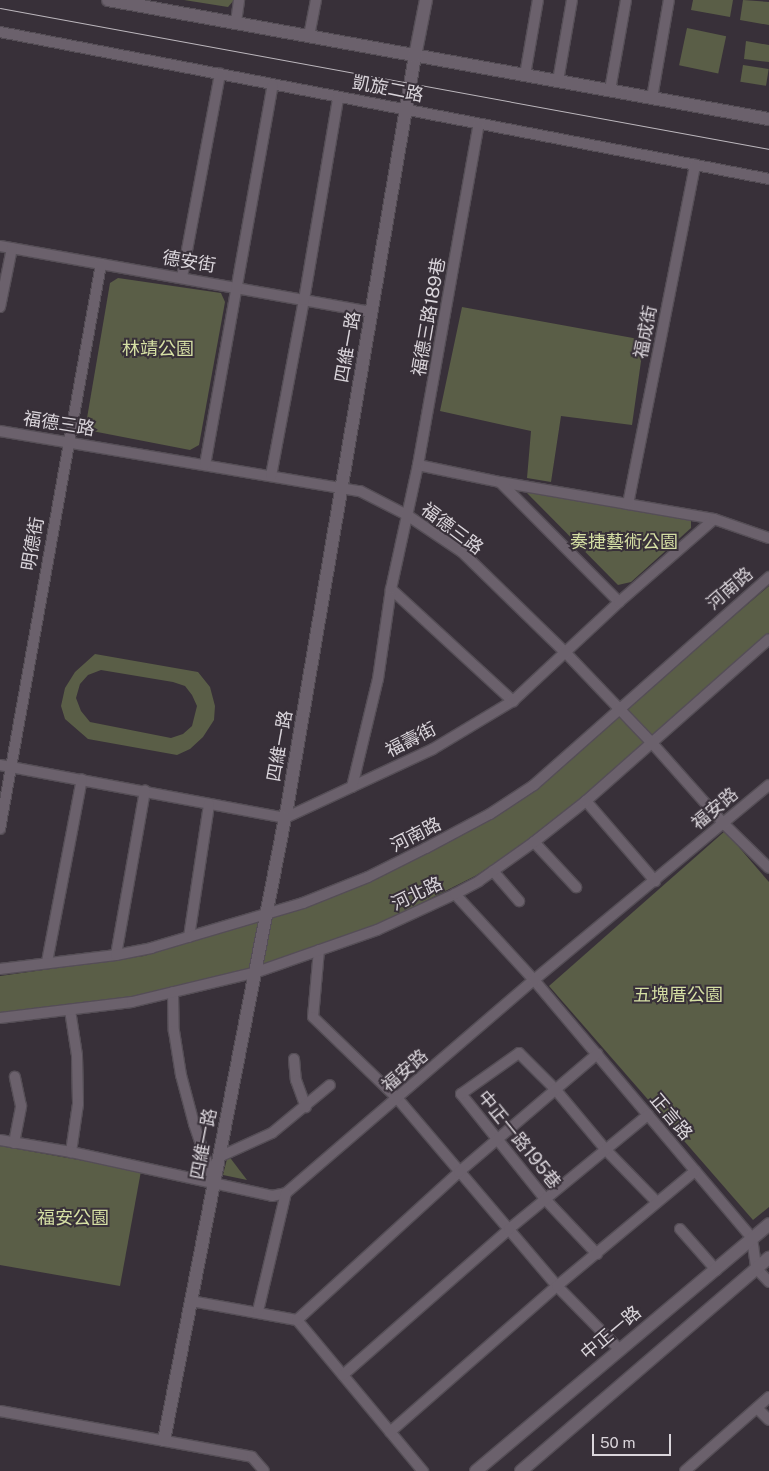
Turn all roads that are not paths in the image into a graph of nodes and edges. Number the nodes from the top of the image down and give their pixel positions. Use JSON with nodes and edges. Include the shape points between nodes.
{"nodes":[{"id":1,"x":108,"y":0,"type":"edge"},
{"id":2,"x":239,"y":0,"type":"edge"},
{"id":3,"x":316,"y":0,"type":"edge"},
{"id":4,"x":426,"y":0,"type":"edge"},
{"id":5,"x":538,"y":0,"type":"edge"},
{"id":6,"x":572,"y":0,"type":"edge"},
{"id":7,"x":626,"y":0,"type":"edge"},
{"id":8,"x":669,"y":0,"type":"edge"},
{"id":9,"x":153,"y":4,"type":"edge"},
{"id":10,"x":236,"y":22,"type":"junction"},
{"id":11,"x":0,"y":32,"type":"edge"},
{"id":12,"x":309,"y":36,"type":"junction"},
{"id":13,"x":415,"y":56,"type":"junction"},
{"id":14,"x":220,"y":74,"type":"junction"},
{"id":15,"x":525,"y":75,"type":"junction"},
{"id":16,"x":558,"y":81,"type":"junction"},
{"id":17,"x":273,"y":85,"type":"junction"},
{"id":18,"x":610,"y":90,"type":"junction"},
{"id":19,"x":338,"y":98,"type":"junction"},
{"id":20,"x":652,"y":98,"type":"junction"},
{"id":21,"x":405,"y":111,"type":"junction"},
{"id":22,"x":769,"y":119,"type":"edge"},
{"id":23,"x":479,"y":124,"type":"junction"},
{"id":24,"x":695,"y":165,"type":"junction"},
{"id":25,"x":769,"y":178,"type":"edge"},
{"id":26,"x":0,"y":246,"type":"edge"},
{"id":27,"x":12,"y":248,"type":"junction"},
{"id":28,"x":101,"y":264,"type":"junction"},
{"id":29,"x":182,"y":277,"type":"junction"},
{"id":30,"x":237,"y":287,"type":"junction"},
{"id":31,"x":304,"y":300,"type":"junction"},
{"id":32,"x":0,"y":307,"type":"edge"},
{"id":33,"x":372,"y":312,"type":"junction"},
{"id":34,"x":0,"y":431,"type":"edge"},
{"id":35,"x":68,"y":442,"type":"junction"},
{"id":36,"x":205,"y":465,"type":"junction"},
{"id":37,"x":418,"y":465,"type":"junction"},
{"id":38,"x":271,"y":476,"type":"junction"},
{"id":39,"x":500,"y":482,"type":"junction"},
{"id":40,"x":342,"y":488,"type":"junction"},
{"id":41,"x":628,"y":504,"type":"junction"},
{"id":42,"x":408,"y":515,"type":"junction"},
{"id":43,"x":714,"y":519,"type":"junction"},
{"id":44,"x":769,"y":538,"type":"edge"},
{"id":45,"x":769,"y":577,"type":"edge"},
{"id":46,"x":391,"y":588,"type":"junction"},
{"id":47,"x":619,"y":602,"type":"junction"},
{"id":48,"x":769,"y":639,"type":"edge"},
{"id":49,"x":565,"y":652,"type":"junction"},
{"id":50,"x":512,"y":701,"type":"junction"},
{"id":51,"x":619,"y":708,"type":"junction"},
{"id":52,"x":652,"y":743,"type":"junction"},
{"id":53,"x":0,"y":764,"type":"edge"},
{"id":54,"x":11,"y":766,"type":"junction"},
{"id":55,"x":82,"y":779,"type":"junction"},
{"id":56,"x":769,"y":785,"type":"edge"},
{"id":57,"x":352,"y":787,"type":"junction"},
{"id":58,"x":145,"y":791,"type":"junction"},
{"id":59,"x":586,"y":801,"type":"junction"},
{"id":60,"x":209,"y":804,"type":"junction"},
{"id":61,"x":285,"y":818,"type":"junction"},
{"id":62,"x":723,"y":823,"type":"junction"},
{"id":63,"x":0,"y":829,"type":"edge"},
{"id":64,"x":534,"y":842,"type":"junction"},
{"id":65,"x":769,"y":868,"type":"edge"},
{"id":66,"x":493,"y":871,"type":"junction"},
{"id":67,"x":655,"y":881,"type":"junction"},
{"id":68,"x":576,"y":887,"type":"dead end"},
{"id":69,"x":455,"y":894,"type":"junction"},
{"id":70,"x":519,"y":901,"type":"dead end"},
{"id":71,"x":266,"y":915,"type":"junction"},
{"id":72,"x":189,"y":936,"type":"junction"},
{"id":73,"x":319,"y":950,"type":"junction"},
{"id":74,"x":116,"y":955,"type":"junction"},
{"id":75,"x":47,"y":962,"type":"junction"},
{"id":76,"x":0,"y":969,"type":"edge"},
{"id":77,"x":256,"y":972,"type":"junction"},
{"id":78,"x":534,"y":980,"type":"junction"},
{"id":79,"x":173,"y":992,"type":"junction"},
{"id":80,"x":70,"y":1010,"type":"junction"},
{"id":81,"x":0,"y":1018,"type":"edge"},
{"id":82,"x":597,"y":1054,"type":"junction"},
{"id":83,"x":294,"y":1059,"type":"dead end"},
{"id":84,"x":15,"y":1077,"type":"dead end"},
{"id":85,"x":330,"y":1085,"type":"dead end"},
{"id":86,"x":555,"y":1089,"type":"junction"},
{"id":87,"x":398,"y":1099,"type":"junction"},
{"id":88,"x":306,"y":1107,"type":"junction"},
{"id":89,"x":648,"y":1115,"type":"junction"},
{"id":90,"x":0,"y":1140,"type":"edge"},
{"id":91,"x":498,"y":1140,"type":"junction"},
{"id":92,"x":14,"y":1143,"type":"junction"},
{"id":93,"x":606,"y":1150,"type":"junction"},
{"id":94,"x":71,"y":1152,"type":"junction"},
{"id":95,"x":219,"y":1156,"type":"junction"},
{"id":96,"x":696,"y":1171,"type":"junction"},
{"id":97,"x":459,"y":1172,"type":"junction"},
{"id":98,"x":215,"y":1185,"type":"junction"},
{"id":99,"x":286,"y":1193,"type":"junction"},
{"id":100,"x":546,"y":1200,"type":"junction"},
{"id":101,"x":657,"y":1202,"type":"junction"},
{"id":102,"x":769,"y":1224,"type":"edge"},
{"id":103,"x":680,"y":1229,"type":"dead end"},
{"id":104,"x":509,"y":1230,"type":"junction"},
{"id":105,"x":752,"y":1238,"type":"junction"},
{"id":106,"x":597,"y":1254,"type":"junction"},
{"id":107,"x":769,"y":1258,"type":"edge"},
{"id":108,"x":756,"y":1268,"type":"junction"},
{"id":109,"x":716,"y":1270,"type":"junction"},
{"id":110,"x":769,"y":1282,"type":"edge"},
{"id":111,"x":557,"y":1286,"type":"junction"},
{"id":112,"x":191,"y":1301,"type":"junction"},
{"id":113,"x":258,"y":1311,"type":"junction"},
{"id":114,"x":297,"y":1320,"type":"junction"},
{"id":115,"x":619,"y":1348,"type":"junction"},
{"id":116,"x":343,"y":1375,"type":"junction"},
{"id":117,"x":769,"y":1397,"type":"edge"},
{"id":118,"x":757,"y":1408,"type":"junction"},
{"id":119,"x":0,"y":1411,"type":"edge"},
{"id":120,"x":769,"y":1420,"type":"edge"},
{"id":121,"x":390,"y":1432,"type":"junction"},
{"id":122,"x":164,"y":1440,"type":"junction"},
{"id":123,"x":264,"y":1471,"type":"edge"},
{"id":124,"x":423,"y":1471,"type":"edge"},
{"id":125,"x":476,"y":1471,"type":"edge"},
{"id":126,"x":520,"y":1471,"type":"edge"},
{"id":127,"x":685,"y":1471,"type":"edge"}],
"edges":[{"from":1,"to":9,"type":"street"},
{"from":2,"to":10,"type":"street"},
{"from":3,"to":12,"type":"street"},
{"from":4,"to":13,"type":"street","name":"四維一路"},
{"from":5,"to":15,"type":"street"},
{"from":6,"to":16,"type":"street"},
{"from":7,"to":18,"type":"street"},
{"from":8,"to":20,"type":"street"},
{"from":9,"to":10,"type":"street"},
{"from":10,"to":12,"type":"street"},
{"from":11,"to":14,"type":"street","name":"凱旋二路"},
{"from":12,"to":13,"type":"street"},
{"from":13,"to":15,"type":"street"},
{"from":13,"to":21,"type":"street","name":"四維一路"},
{"from":14,"to":17,"type":"street","name":"凱旋二路"},
{"from":14,"to":29,"type":"street"},
{"from":15,"to":16,"type":"street"},
{"from":16,"to":18,"type":"street"},
{"from":17,"to":19,"type":"street","name":"凱旋二路"},
{"from":17,"to":30,"type":"street"},
{"from":18,"to":20,"type":"street"},
{"from":19,"to":21,"type":"street","name":"凱旋二路"},
{"from":19,"to":31,"type":"street"},
{"from":20,"to":22,"type":"street"},
{"from":21,"to":23,"type":"street","name":"凱旋二路"},
{"from":21,"to":33,"type":"street","name":"四維一路"},
{"from":23,"to":24,"type":"street","name":"凱旋二路"},
{"from":23,"to":37,"type":"street","name":"福德三路189巷"},
{"from":24,"to":25,"type":"street","name":"凱旋二路"},
{"from":24,"to":41,"type":"street","name":"福成街"},
{"from":26,"to":27,"type":"street","name":"德安街"},
{"from":27,"to":28,"type":"street","name":"德安街"},
{"from":27,"to":32,"type":"street"},
{"from":28,"to":29,"type":"street","name":"德安街"},
{"from":28,"to":35,"type":"street","name":"明德街"},
{"from":29,"to":30,"type":"street","name":"德安街"},
{"from":30,"to":31,"type":"street","name":"德安街"},
{"from":30,"to":36,"type":"street"},
{"from":31,"to":33,"type":"street","name":"德安街"},
{"from":31,"to":38,"type":"street"},
{"from":33,"to":40,"type":"street","name":"四維一路"},
{"from":34,"to":35,"type":"street","name":"福德三路"},
{"from":35,"to":36,"type":"street","name":"福德三路"},
{"from":35,"to":54,"type":"street","name":"明德街"},
{"from":36,"to":38,"type":"street","name":"福德三路"},
{"from":37,"to":39,"type":"street"},
{"from":37,"to":42,"type":"street","name":"福德三路189巷"},
{"from":38,"to":40,"type":"street","name":"福德三路"},
{"from":39,"to":41,"type":"street"},
{"from":39,"to":47,"type":"street"},
{"from":40,"to":42,"type":"street","name":"福德三路","via":[[360,491]]},
{"from":40,"to":61,"type":"street","name":"四維一路"},
{"from":41,"to":43,"type":"street"},
{"from":42,"to":46,"type":"street","name":"福德三路189巷"},
{"from":42,"to":49,"type":"street","name":"福德三路","via":[[462,552]]},
{"from":43,"to":44,"type":"street"},
{"from":43,"to":47,"type":"street","name":"福壽街"},
{"from":45,"to":51,"type":"street","name":"河南路"},
{"from":46,"to":50,"type":"street"},
{"from":46,"to":57,"type":"street","name":"福德三路189巷","via":[[378,679]]},
{"from":47,"to":49,"type":"street","name":"福壽街"},
{"from":48,"to":52,"type":"street","name":"河北路"},
{"from":49,"to":50,"type":"street","name":"福壽街"},
{"from":49,"to":51,"type":"street","name":"福德三路"},
{"from":50,"to":57,"type":"street","name":"福壽街","via":[[433,749]]},
{"from":51,"to":52,"type":"street","name":"福德三路"},
{"from":51,"to":71,"type":"street","name":"河南路","via":[[534,785],[490,814],[368,877]]},
{"from":52,"to":59,"type":"street","name":"河北路"},
{"from":52,"to":62,"type":"street","name":"福德三路"},
{"from":53,"to":54,"type":"street"},
{"from":54,"to":55,"type":"street"},
{"from":54,"to":63,"type":"street","name":"明德街"},
{"from":55,"to":58,"type":"street"},
{"from":55,"to":75,"type":"street"},
{"from":56,"to":62,"type":"street","name":"福安路"},
{"from":57,"to":61,"type":"street","name":"福壽街"},
{"from":58,"to":60,"type":"street"},
{"from":58,"to":74,"type":"street"},
{"from":59,"to":64,"type":"street","name":"河北路"},
{"from":59,"to":67,"type":"street"},
{"from":60,"to":61,"type":"street"},
{"from":60,"to":72,"type":"street"},
{"from":61,"to":71,"type":"street","name":"四維一路"},
{"from":62,"to":65,"type":"street","name":"福德三路"},
{"from":62,"to":67,"type":"street","name":"福安路"},
{"from":64,"to":66,"type":"street","name":"河北路"},
{"from":64,"to":68,"type":"street"},
{"from":66,"to":69,"type":"street","name":"河北路"},
{"from":66,"to":70,"type":"street"},
{"from":67,"to":78,"type":"street","name":"福安路"},
{"from":69,"to":73,"type":"street","name":"河北路","via":[[378,930]]},
{"from":69,"to":78,"type":"street","name":"正言路"},
{"from":71,"to":72,"type":"street","name":"河南路"},
{"from":71,"to":77,"type":"street","name":"四維一路"},
{"from":72,"to":74,"type":"street","name":"河南路"},
{"from":73,"to":77,"type":"street","name":"河北路"},
{"from":73,"to":87,"type":"street","via":[[313,1017]]},
{"from":74,"to":75,"type":"street","name":"河南路"},
{"from":75,"to":76,"type":"street","name":"河南路"},
{"from":77,"to":79,"type":"street","name":"河北路"},
{"from":77,"to":95,"type":"street","name":"四維一路"},
{"from":78,"to":82,"type":"street","name":"正言路"},
{"from":78,"to":87,"type":"street","name":"福安路"},
{"from":79,"to":80,"type":"street","name":"河北路","via":[[132,1002]]},
{"from":79,"to":98,"type":"street","via":[[174,1031],[181,1075]]},
{"from":80,"to":81,"type":"street","name":"河北路"},
{"from":80,"to":94,"type":"street","via":[[77,1055],[78,1104]]},
{"from":82,"to":86,"type":"street"},
{"from":82,"to":89,"type":"street","name":"正言路"},
{"from":83,"to":88,"type":"street","via":[[296,1080]]},
{"from":84,"to":92,"type":"street","via":[[21,1106]]},
{"from":85,"to":88,"type":"street"},
{"from":86,"to":91,"type":"street"},
{"from":86,"to":91,"type":"street","name":"中正一路195巷","via":[[519,1053],[461,1094]]},
{"from":86,"to":93,"type":"street","name":"中正一路195巷"},
{"from":87,"to":97,"type":"street"},
{"from":87,"to":99,"type":"street","name":"福安路"},
{"from":88,"to":95,"type":"street","via":[[272,1133]]},
{"from":89,"to":93,"type":"street"},
{"from":89,"to":96,"type":"street","name":"正言路"},
{"from":90,"to":92,"type":"street"},
{"from":91,"to":97,"type":"street"},
{"from":91,"to":100,"type":"street","name":"中正一路195巷"},
{"from":92,"to":94,"type":"street"},
{"from":93,"to":100,"type":"street"},
{"from":93,"to":101,"type":"street","name":"中正一路195巷"},
{"from":94,"to":98,"type":"street"},
{"from":95,"to":98,"type":"street","name":"四維一路"},
{"from":96,"to":101,"type":"street"},
{"from":96,"to":105,"type":"street","name":"正言路"},
{"from":97,"to":104,"type":"street"},
{"from":97,"to":114,"type":"street"},
{"from":98,"to":99,"type":"street","via":[[272,1196]]},
{"from":98,"to":112,"type":"street","name":"四維一路"},
{"from":99,"to":113,"type":"street"},
{"from":100,"to":104,"type":"street"},
{"from":100,"to":106,"type":"street","name":"中正一路195巷"},
{"from":101,"to":106,"type":"street"},
{"from":102,"to":105,"type":"street","name":"中正一路"},
{"from":103,"to":109,"type":"street"},
{"from":104,"to":111,"type":"street"},
{"from":104,"to":116,"type":"street"},
{"from":105,"to":108,"type":"street"},
{"from":105,"to":109,"type":"street","name":"中正一路"},
{"from":106,"to":111,"type":"street"},
{"from":107,"to":108,"type":"street"},
{"from":108,"to":110,"type":"street"},
{"from":108,"to":126,"type":"street"},
{"from":109,"to":115,"type":"street","name":"中正一路"},
{"from":111,"to":115,"type":"street"},
{"from":111,"to":121,"type":"street"},
{"from":112,"to":113,"type":"street"},
{"from":112,"to":122,"type":"street","name":"四維一路"},
{"from":113,"to":114,"type":"street"},
{"from":114,"to":116,"type":"street"},
{"from":115,"to":125,"type":"street","name":"中正一路"},
{"from":116,"to":121,"type":"street"},
{"from":117,"to":118,"type":"street"},
{"from":118,"to":120,"type":"street"},
{"from":118,"to":127,"type":"street"},
{"from":119,"to":122,"type":"street"},
{"from":121,"to":124,"type":"street"},
{"from":122,"to":123,"type":"street","via":[[252,1457]]}]}
